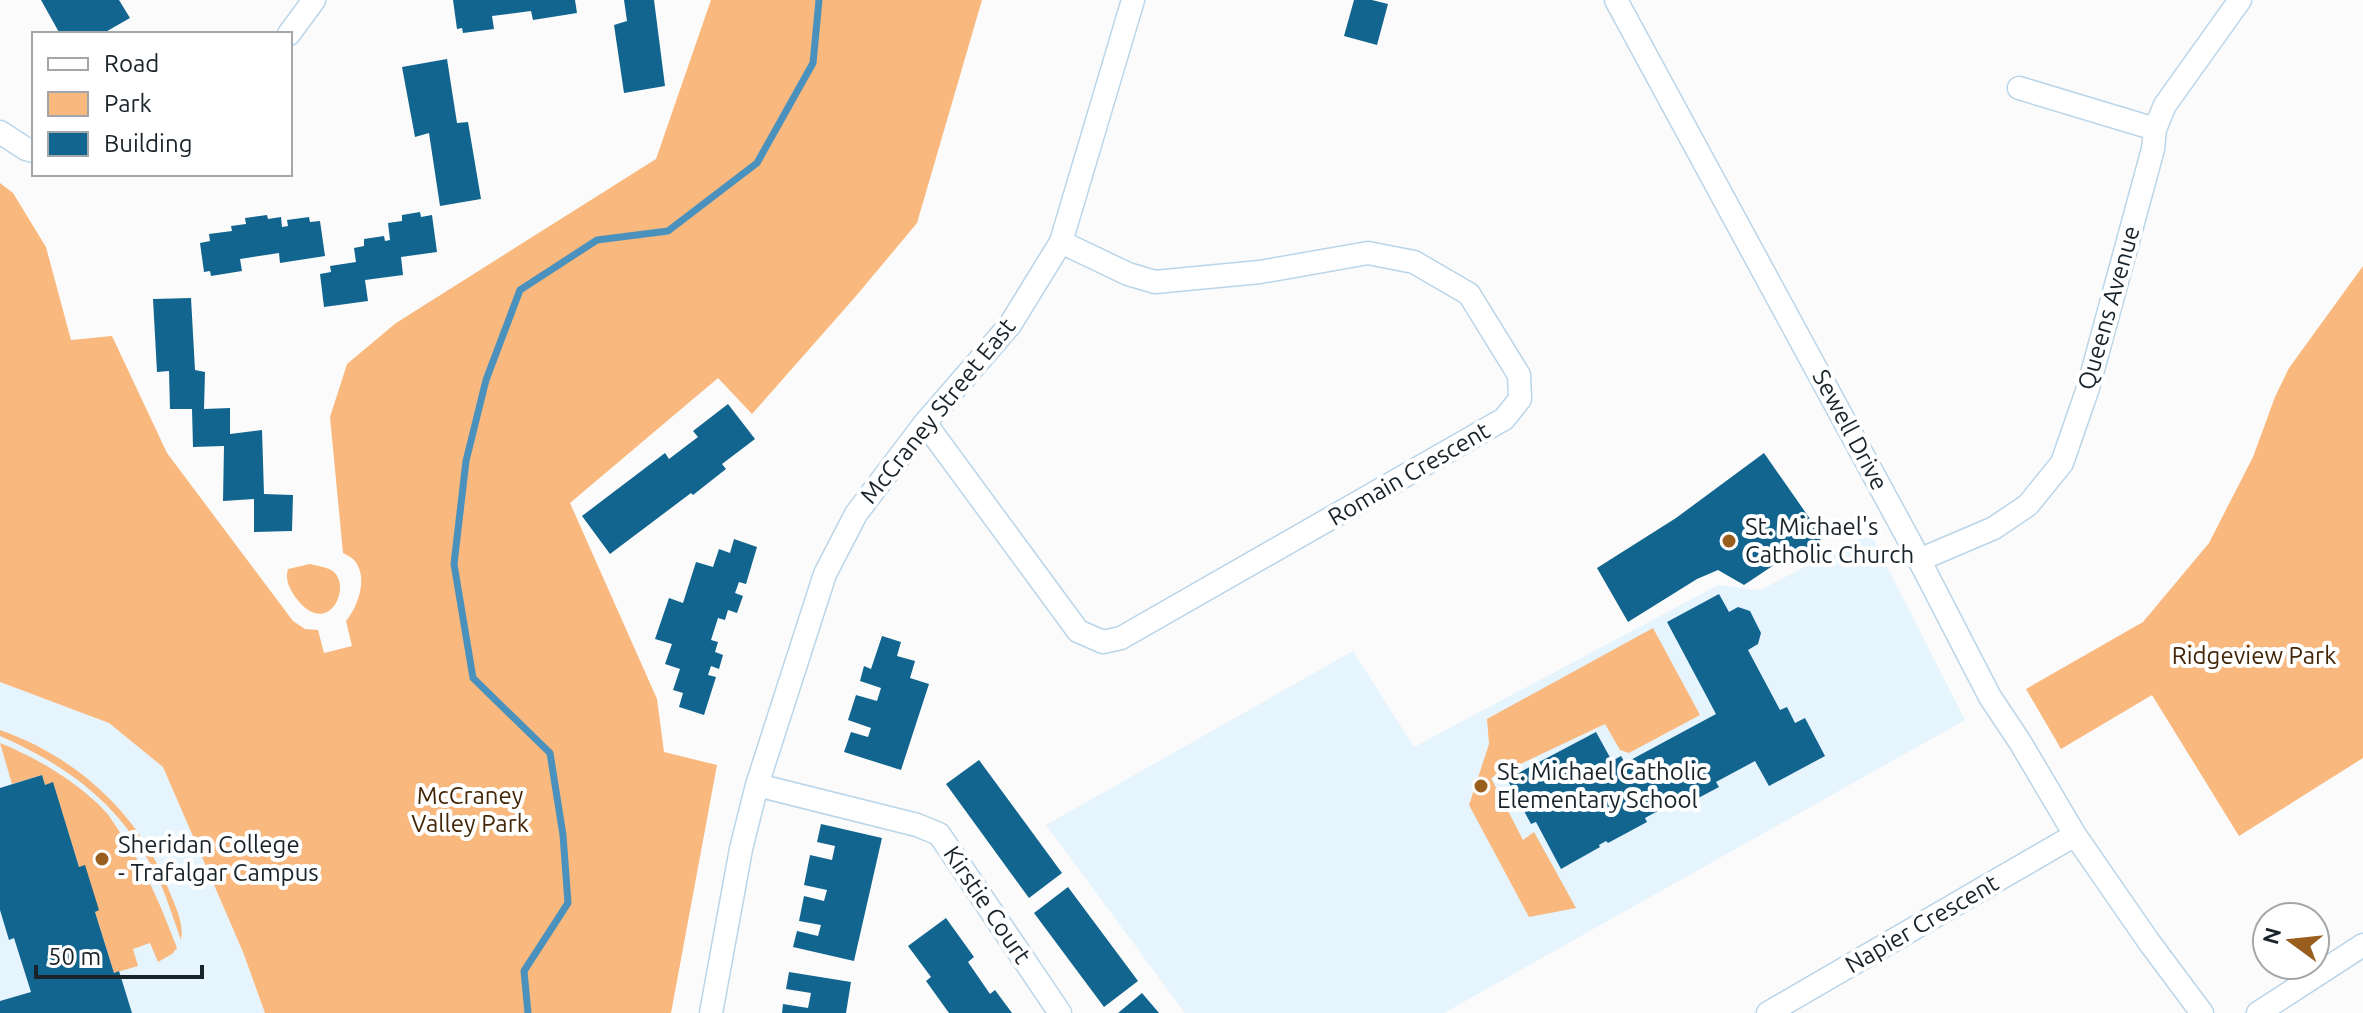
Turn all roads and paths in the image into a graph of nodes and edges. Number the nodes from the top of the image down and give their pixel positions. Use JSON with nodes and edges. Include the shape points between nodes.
{"nodes":[{"id":1,"x":314,"y":0,"type":"edge"},
{"id":2,"x":1133,"y":0,"type":"edge"},
{"id":3,"x":1616,"y":0,"type":"edge"},
{"id":4,"x":2240,"y":0,"type":"edge"},
{"id":5,"x":290,"y":32,"type":"edge"},
{"id":6,"x":2019,"y":88,"type":"dead end"},
{"id":7,"x":2155,"y":129,"type":"junction"},
{"id":8,"x":0,"y":132,"type":"edge"},
{"id":9,"x":32,"y":150,"type":"edge"},
{"id":10,"x":1061,"y":242,"type":"junction"},
{"id":11,"x":925,"y":423,"type":"junction"},
{"id":12,"x":1919,"y":560,"type":"junction"},
{"id":13,"x":757,"y":785,"type":"junction"},
{"id":14,"x":2075,"y":835,"type":"junction"},
{"id":15,"x":2363,"y":945,"type":"edge"},
{"id":16,"x":711,"y":1013,"type":"edge"},
{"id":17,"x":1060,"y":1013,"type":"edge"},
{"id":18,"x":1768,"y":1013,"type":"edge"},
{"id":19,"x":2202,"y":1013,"type":"edge"},
{"id":20,"x":2258,"y":1013,"type":"edge"}],
"edges":[{"from":1,"to":5,"type":"street"},
{"from":2,"to":10,"type":"street","name":"McCraney Street East"},
{"from":3,"to":12,"type":"street","name":"Sewell Drive"},
{"from":4,"to":7,"type":"street","name":"Queens Avenue","via":[[2165,105]]},
{"from":6,"to":7,"type":"street"},
{"from":7,"to":12,"type":"street","name":"Queens Avenue","via":[[2092,373],[2062,463],[2028,505],[2006,520]]},
{"from":8,"to":9,"type":"street"},
{"from":10,"to":11,"type":"street","name":"McCraney Street East","via":[[1010,325]]},
{"from":10,"to":11,"type":"street","name":"Romain Crescent","via":[[1155,282],[1260,272],[1368,253],[1414,262],[1469,294],[1519,375],[1520,399],[1504,419],[1121,638],[1103,642],[1078,631]]},
{"from":11,"to":13,"type":"street","name":"McCraney Street East","via":[[856,514],[825,574]]},
{"from":12,"to":14,"type":"street","name":"Sewell Drive","via":[[1990,697]]},
{"from":13,"to":16,"type":"street","name":"McCraney Street East"},
{"from":13,"to":17,"type":"street","name":"Kirstie Court","via":[[939,834]]},
{"from":14,"to":18,"type":"street","name":"Napier Crescent"},
{"from":14,"to":19,"type":"street","name":"Sewell Drive"},
{"from":15,"to":20,"type":"street"}]}
